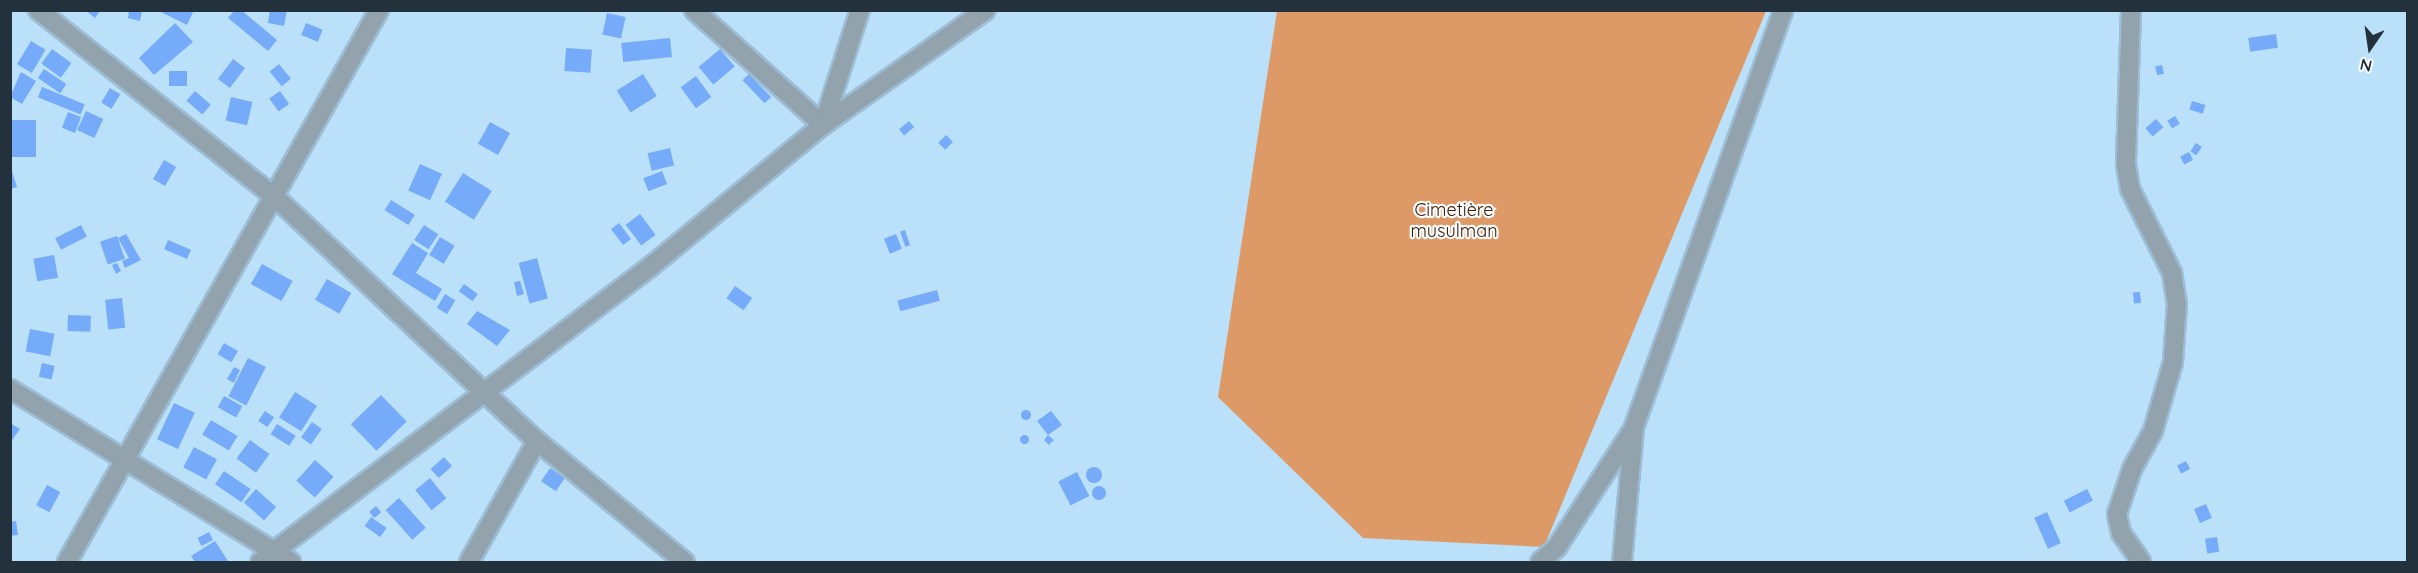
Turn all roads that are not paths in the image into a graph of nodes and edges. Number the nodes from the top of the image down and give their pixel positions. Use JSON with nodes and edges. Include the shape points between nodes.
{"nodes":[{"id":1,"x":38,"y":10,"type":"edge"},
{"id":2,"x":380,"y":10,"type":"edge"},
{"id":3,"x":694,"y":10,"type":"edge"},
{"id":4,"x":860,"y":10,"type":"edge"},
{"id":5,"x":986,"y":10,"type":"edge"},
{"id":6,"x":1783,"y":10,"type":"edge"},
{"id":7,"x":2130,"y":10,"type":"edge"},
{"id":8,"x":823,"y":125,"type":"junction"},
{"id":9,"x":274,"y":197,"type":"junction"},
{"id":10,"x":10,"y":389,"type":"edge"},
{"id":11,"x":486,"y":391,"type":"junction"},
{"id":12,"x":1634,"y":427,"type":"junction"},
{"id":13,"x":537,"y":441,"type":"junction"},
{"id":14,"x":125,"y":462,"type":"junction"},
{"id":15,"x":275,"y":551,"type":"junction"},
{"id":16,"x":67,"y":562,"type":"edge"},
{"id":17,"x":260,"y":562,"type":"edge"},
{"id":18,"x":291,"y":562,"type":"edge"},
{"id":19,"x":469,"y":562,"type":"edge"},
{"id":20,"x":685,"y":562,"type":"edge"},
{"id":21,"x":1540,"y":562,"type":"edge"},
{"id":22,"x":1622,"y":562,"type":"edge"},
{"id":23,"x":2141,"y":562,"type":"edge"}],
"edges":[{"from":1,"to":9,"type":"street"},
{"from":2,"to":9,"type":"street"},
{"from":3,"to":8,"type":"street"},
{"from":4,"to":8,"type":"street"},
{"from":5,"to":8,"type":"street"},
{"from":6,"to":12,"type":"street"},
{"from":7,"to":23,"type":"street","via":[[2126,164],[2130,189],[2172,273],[2177,303],[2173,362],[2153,430],[2132,469],[2117,514],[2121,533]]},
{"from":8,"to":11,"type":"street","via":[[650,267]]},
{"from":9,"to":11,"type":"street"},
{"from":9,"to":14,"type":"street"},
{"from":10,"to":14,"type":"street"},
{"from":11,"to":13,"type":"street"},
{"from":11,"to":15,"type":"street"},
{"from":12,"to":21,"type":"street","via":[[1557,547]]},
{"from":12,"to":22,"type":"street"},
{"from":13,"to":19,"type":"street"},
{"from":13,"to":20,"type":"street"},
{"from":14,"to":15,"type":"street"},
{"from":14,"to":16,"type":"street"},
{"from":15,"to":17,"type":"street"},
{"from":15,"to":18,"type":"street"}]}
